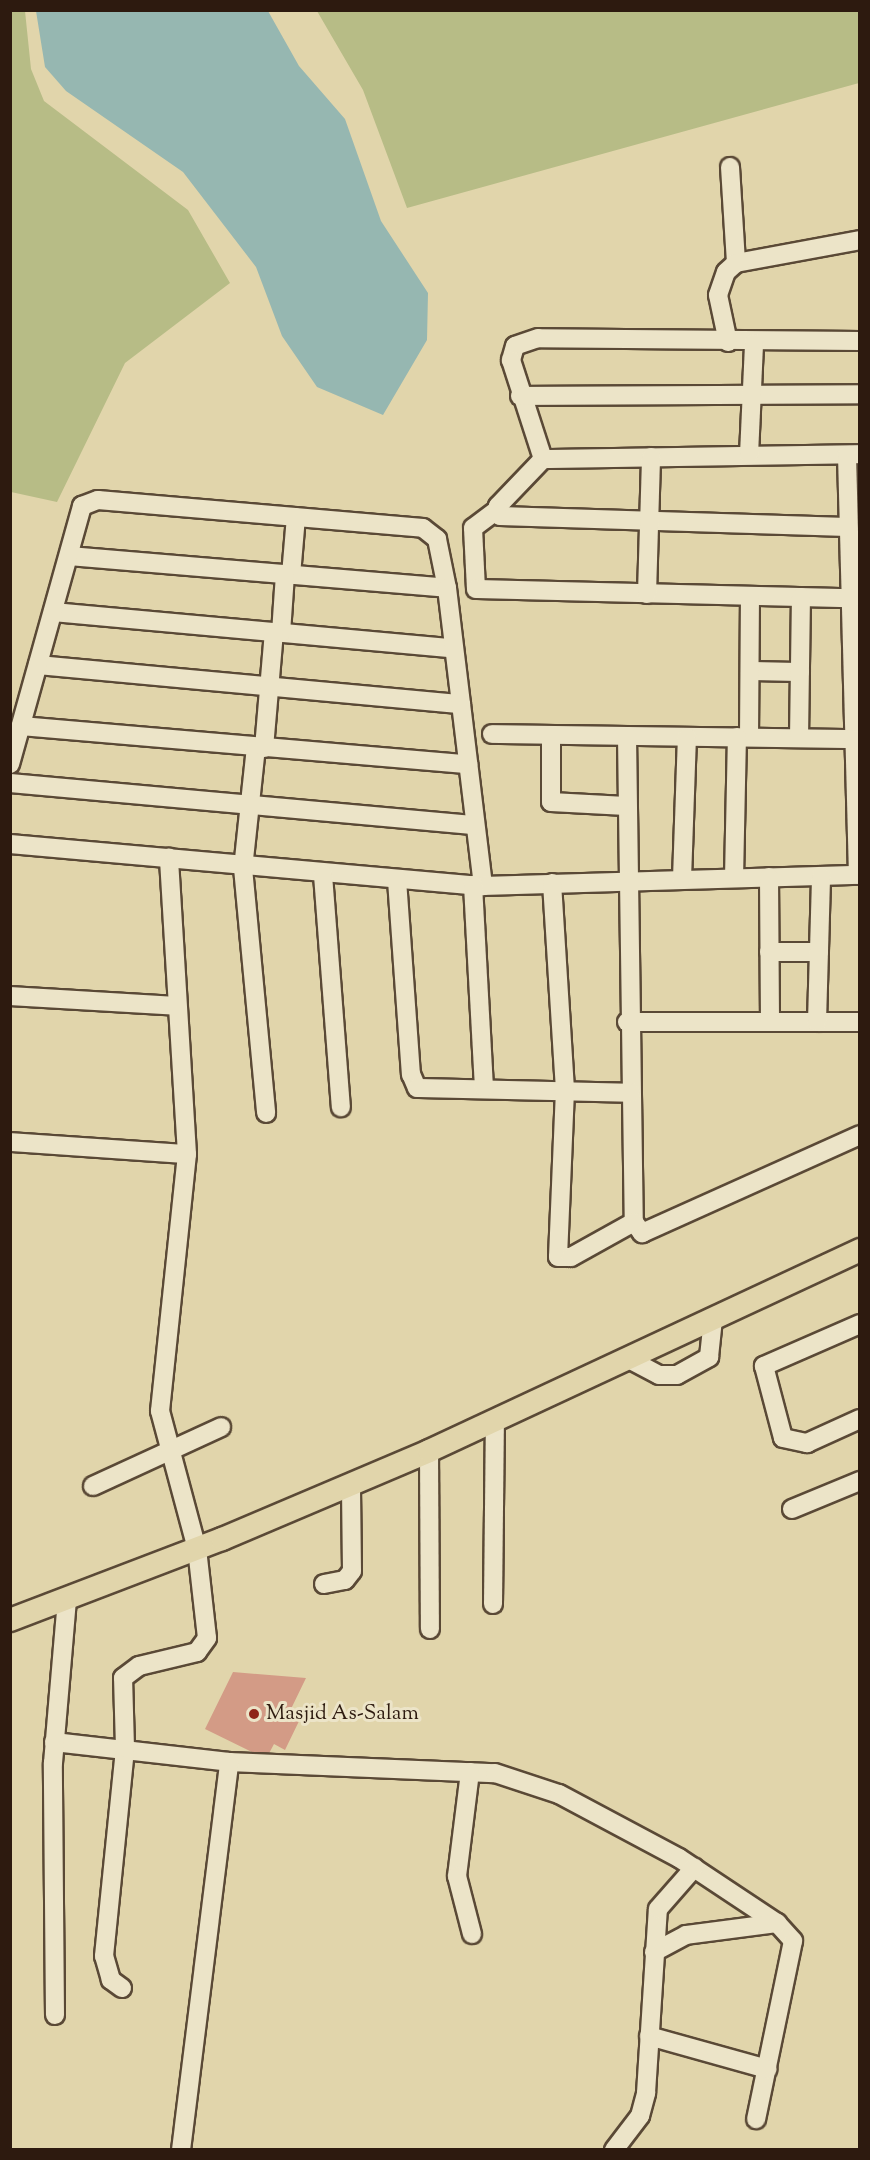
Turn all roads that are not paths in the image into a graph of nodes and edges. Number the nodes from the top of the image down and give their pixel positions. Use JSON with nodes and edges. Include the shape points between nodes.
{"nodes":[{"id":1,"x":730,"y":167,"type":"dead end"},
{"id":2,"x":860,"y":240,"type":"edge"},
{"id":3,"x":736,"y":263,"type":"junction"},
{"id":4,"x":860,"y":341,"type":"edge"},
{"id":5,"x":728,"y":342,"type":"junction"},
{"id":6,"x":754,"y":343,"type":"junction"},
{"id":7,"x":860,"y":394,"type":"edge"},
{"id":8,"x":752,"y":395,"type":"junction"},
{"id":9,"x":520,"y":396,"type":"junction"},
{"id":10,"x":853,"y":454,"type":"edge"},
{"id":11,"x":749,"y":455,"type":"junction"},
{"id":12,"x":651,"y":457,"type":"junction"},
{"id":13,"x":543,"y":459,"type":"junction"},
{"id":14,"x":497,"y":510,"type":"junction"},
{"id":15,"x":296,"y":517,"type":"junction"},
{"id":16,"x":650,"y":521,"type":"junction"},
{"id":17,"x":847,"y":527,"type":"junction"},
{"id":18,"x":855,"y":555,"type":"edge"},
{"id":19,"x":69,"y":556,"type":"junction"},
{"id":20,"x":288,"y":575,"type":"junction"},
{"id":21,"x":447,"y":588,"type":"junction"},
{"id":22,"x":647,"y":594,"type":"junction"},
{"id":23,"x":750,"y":596,"type":"junction"},
{"id":24,"x":801,"y":597,"type":"junction"},
{"id":25,"x":851,"y":598,"type":"junction"},
{"id":26,"x":53,"y":612,"type":"junction"},
{"id":27,"x":277,"y":632,"type":"junction"},
{"id":28,"x":451,"y":648,"type":"junction"},
{"id":29,"x":38,"y":665,"type":"junction"},
{"id":30,"x":750,"y":671,"type":"junction"},
{"id":31,"x":800,"y":672,"type":"junction"},
{"id":32,"x":269,"y":687,"type":"junction"},
{"id":33,"x":461,"y":704,"type":"junction"},
{"id":34,"x":21,"y":726,"type":"junction"},
{"id":35,"x":492,"y":734,"type":"dead end"},
{"id":36,"x":551,"y":735,"type":"junction"},
{"id":37,"x":627,"y":736,"type":"junction"},
{"id":38,"x":687,"y":737,"type":"junction"},
{"id":39,"x":743,"y":737,"type":"junction"},
{"id":40,"x":799,"y":738,"type":"junction"},
{"id":41,"x":855,"y":739,"type":"junction"},
{"id":42,"x":260,"y":747,"type":"junction"},
{"id":43,"x":468,"y":764,"type":"junction"},
{"id":44,"x":10,"y":765,"type":"edge"},
{"id":45,"x":10,"y":783,"type":"edge"},
{"id":46,"x":249,"y":805,"type":"junction"},
{"id":47,"x":626,"y":806,"type":"junction"},
{"id":48,"x":475,"y":825,"type":"junction"},
{"id":49,"x":10,"y":844,"type":"edge"},
{"id":50,"x":169,"y":858,"type":"junction"},
{"id":51,"x":243,"y":868,"type":"junction"},
{"id":52,"x":323,"y":875,"type":"junction"},
{"id":53,"x":859,"y":875,"type":"edge"},
{"id":54,"x":821,"y":876,"type":"junction"},
{"id":55,"x":769,"y":877,"type":"junction"},
{"id":56,"x":734,"y":878,"type":"junction"},
{"id":57,"x":682,"y":879,"type":"junction"},
{"id":58,"x":397,"y":880,"type":"junction"},
{"id":59,"x":625,"y":881,"type":"junction"},
{"id":60,"x":552,"y":883,"type":"junction"},
{"id":61,"x":478,"y":886,"type":"junction"},
{"id":62,"x":769,"y":952,"type":"junction"},
{"id":63,"x":819,"y":952,"type":"junction"},
{"id":64,"x":10,"y":996,"type":"edge"},
{"id":65,"x":176,"y":1006,"type":"junction"},
{"id":66,"x":627,"y":1022,"type":"junction"},
{"id":67,"x":818,"y":1022,"type":"junction"},
{"id":68,"x":860,"y":1022,"type":"edge"},
{"id":69,"x":770,"y":1023,"type":"junction"},
{"id":70,"x":484,"y":1088,"type":"junction"},
{"id":71,"x":565,"y":1090,"type":"junction"},
{"id":72,"x":631,"y":1093,"type":"junction"},
{"id":73,"x":341,"y":1107,"type":"dead end"},
{"id":74,"x":266,"y":1113,"type":"dead end"},
{"id":75,"x":860,"y":1135,"type":"edge"},
{"id":76,"x":10,"y":1142,"type":"edge"},
{"id":77,"x":187,"y":1154,"type":"junction"},
{"id":78,"x":633,"y":1222,"type":"junction"},
{"id":79,"x":860,"y":1250,"type":"edge"},
{"id":80,"x":712,"y":1318,"type":"junction"},
{"id":81,"x":860,"y":1324,"type":"edge"},
{"id":82,"x":627,"y":1358,"type":"junction"},
{"id":83,"x":860,"y":1419,"type":"edge"},
{"id":84,"x":495,"y":1420,"type":"junction"},
{"id":85,"x":221,"y":1427,"type":"dead end"},
{"id":86,"x":168,"y":1450,"type":"junction"},
{"id":87,"x":429,"y":1450,"type":"junction"},
{"id":88,"x":860,"y":1482,"type":"edge"},
{"id":89,"x":351,"y":1484,"type":"junction"},
{"id":90,"x":93,"y":1486,"type":"dead end"},
{"id":91,"x":792,"y":1509,"type":"dead end"},
{"id":92,"x":197,"y":1549,"type":"junction"},
{"id":93,"x":324,"y":1584,"type":"dead end"},
{"id":94,"x":67,"y":1599,"type":"junction"},
{"id":95,"x":493,"y":1604,"type":"dead end"},
{"id":96,"x":10,"y":1620,"type":"edge"},
{"id":97,"x":430,"y":1629,"type":"dead end"},
{"id":98,"x":54,"y":1742,"type":"junction"},
{"id":99,"x":125,"y":1748,"type":"junction"},
{"id":100,"x":230,"y":1762,"type":"junction"},
{"id":101,"x":470,"y":1772,"type":"junction"},
{"id":102,"x":694,"y":1868,"type":"junction"},
{"id":103,"x":777,"y":1923,"type":"junction"},
{"id":104,"x":472,"y":1934,"type":"dead end"},
{"id":105,"x":654,"y":1952,"type":"junction"},
{"id":106,"x":122,"y":1988,"type":"dead end"},
{"id":107,"x":55,"y":2014,"type":"dead end"},
{"id":108,"x":650,"y":2036,"type":"junction"},
{"id":109,"x":767,"y":2069,"type":"junction"},
{"id":110,"x":756,"y":2119,"type":"dead end"},
{"id":111,"x":181,"y":2150,"type":"edge"},
{"id":112,"x":614,"y":2150,"type":"edge"}],
"edges":[{"from":1,"to":3,"type":"street"},
{"from":2,"to":3,"type":"street"},
{"from":3,"to":5,"type":"street","via":[[723,277],[718,295]]},
{"from":4,"to":6,"type":"street"},
{"from":5,"to":6,"type":"street"},
{"from":5,"to":9,"type":"street","via":[[524,340],[515,346],[511,360]]},
{"from":6,"to":8,"type":"street"},
{"from":7,"to":8,"type":"street"},
{"from":8,"to":9,"type":"street"},
{"from":8,"to":11,"type":"street"},
{"from":9,"to":13,"type":"street"},
{"from":10,"to":11,"type":"street"},
{"from":10,"to":17,"type":"street"},
{"from":11,"to":12,"type":"street"},
{"from":12,"to":13,"type":"street"},
{"from":12,"to":16,"type":"street"},
{"from":13,"to":14,"type":"street"},
{"from":14,"to":16,"type":"street","via":[[506,518]]},
{"from":14,"to":22,"type":"street","via":[[473,528],[476,589]]},
{"from":15,"to":19,"type":"street","via":[[98,500],[82,506]]},
{"from":15,"to":20,"type":"street"},
{"from":15,"to":21,"type":"street","via":[[423,528],[437,539]]},
{"from":16,"to":17,"type":"street"},
{"from":16,"to":22,"type":"street"},
{"from":17,"to":18,"type":"street"},
{"from":18,"to":25,"type":"street"},
{"from":19,"to":20,"type":"street"},
{"from":19,"to":26,"type":"street"},
{"from":20,"to":21,"type":"street"},
{"from":20,"to":27,"type":"street"},
{"from":21,"to":28,"type":"street"},
{"from":22,"to":23,"type":"street"},
{"from":23,"to":24,"type":"street"},
{"from":23,"to":30,"type":"street"},
{"from":24,"to":25,"type":"street"},
{"from":24,"to":31,"type":"street"},
{"from":25,"to":41,"type":"street"},
{"from":26,"to":27,"type":"street"},
{"from":26,"to":29,"type":"street"},
{"from":27,"to":28,"type":"street"},
{"from":27,"to":32,"type":"street"},
{"from":28,"to":33,"type":"street"},
{"from":29,"to":32,"type":"street"},
{"from":29,"to":34,"type":"street"},
{"from":30,"to":31,"type":"street"},
{"from":30,"to":39,"type":"street"},
{"from":31,"to":40,"type":"street"},
{"from":32,"to":33,"type":"street"},
{"from":32,"to":42,"type":"street"},
{"from":33,"to":43,"type":"street"},
{"from":34,"to":42,"type":"street"},
{"from":34,"to":44,"type":"street"},
{"from":35,"to":36,"type":"street"},
{"from":36,"to":37,"type":"street"},
{"from":36,"to":47,"type":"street","via":[[551,802]]},
{"from":37,"to":38,"type":"street"},
{"from":37,"to":47,"type":"street"},
{"from":38,"to":39,"type":"street"},
{"from":38,"to":57,"type":"street"},
{"from":39,"to":40,"type":"street"},
{"from":39,"to":56,"type":"street"},
{"from":40,"to":41,"type":"street"},
{"from":41,"to":53,"type":"street"},
{"from":42,"to":43,"type":"street"},
{"from":42,"to":46,"type":"street"},
{"from":43,"to":48,"type":"street"},
{"from":45,"to":46,"type":"street"},
{"from":46,"to":48,"type":"street"},
{"from":46,"to":51,"type":"street"},
{"from":47,"to":59,"type":"street"},
{"from":48,"to":61,"type":"street"},
{"from":49,"to":50,"type":"street"},
{"from":50,"to":51,"type":"street"},
{"from":50,"to":65,"type":"street"},
{"from":51,"to":52,"type":"street"},
{"from":51,"to":74,"type":"street"},
{"from":52,"to":58,"type":"street"},
{"from":52,"to":73,"type":"street"},
{"from":53,"to":54,"type":"street"},
{"from":54,"to":55,"type":"street"},
{"from":54,"to":63,"type":"street"},
{"from":55,"to":56,"type":"street"},
{"from":55,"to":62,"type":"street"},
{"from":56,"to":57,"type":"street"},
{"from":57,"to":59,"type":"street"},
{"from":58,"to":61,"type":"street"},
{"from":58,"to":70,"type":"street","via":[[412,1082],[424,1090]]},
{"from":59,"to":60,"type":"street"},
{"from":59,"to":66,"type":"street"},
{"from":60,"to":61,"type":"street"},
{"from":60,"to":71,"type":"street"},
{"from":61,"to":70,"type":"street"},
{"from":62,"to":63,"type":"street"},
{"from":62,"to":69,"type":"street"},
{"from":63,"to":67,"type":"street"},
{"from":64,"to":65,"type":"street"},
{"from":65,"to":77,"type":"street"},
{"from":66,"to":69,"type":"street"},
{"from":66,"to":72,"type":"street"},
{"from":67,"to":68,"type":"street"},
{"from":67,"to":69,"type":"street"},
{"from":70,"to":71,"type":"street"},
{"from":71,"to":72,"type":"street"},
{"from":71,"to":78,"type":"street","via":[[558,1257],[571,1257]]},
{"from":72,"to":78,"type":"street"},
{"from":75,"to":78,"type":"street","via":[[642,1233]]},
{"from":76,"to":77,"type":"street"},
{"from":77,"to":86,"type":"street","via":[[159,1394]]},
{"from":79,"to":80,"type":"main road"},
{"from":80,"to":82,"type":"main road"},
{"from":80,"to":82,"type":"street","via":[[709,1357],[676,1375],[659,1375]]},
{"from":81,"to":83,"type":"street","via":[[764,1366],[783,1438],[807,1443]]},
{"from":82,"to":84,"type":"main road"},
{"from":84,"to":87,"type":"main road"},
{"from":84,"to":95,"type":"street"},
{"from":85,"to":86,"type":"street"},
{"from":86,"to":90,"type":"street"},
{"from":86,"to":92,"type":"street"},
{"from":87,"to":89,"type":"main road"},
{"from":87,"to":97,"type":"street"},
{"from":88,"to":91,"type":"street"},
{"from":89,"to":92,"type":"main road"},
{"from":89,"to":93,"type":"street","via":[[352,1571],[345,1580]]},
{"from":92,"to":94,"type":"main road"},
{"from":92,"to":99,"type":"street","via":[[206,1647],[139,1666],[123,1678]]},
{"from":94,"to":96,"type":"main road"},
{"from":94,"to":98,"type":"street"},
{"from":98,"to":99,"type":"street"},
{"from":98,"to":107,"type":"street"},
{"from":99,"to":100,"type":"street"},
{"from":99,"to":106,"type":"street","via":[[104,1956],[111,1980]]},
{"from":100,"to":101,"type":"street"},
{"from":100,"to":111,"type":"street"},
{"from":101,"to":102,"type":"street","via":[[510,1776],[559,1794]]},
{"from":101,"to":104,"type":"street","via":[[457,1876]]},
{"from":102,"to":103,"type":"street"},
{"from":102,"to":105,"type":"street","via":[[664,1897]]},
{"from":103,"to":105,"type":"street","via":[[686,1935]]},
{"from":103,"to":109,"type":"street","via":[[793,1941],[793,1957]]},
{"from":105,"to":108,"type":"street"},
{"from":108,"to":109,"type":"street"},
{"from":108,"to":112,"type":"street","via":[[640,2116]]},
{"from":109,"to":110,"type":"street"}]}
